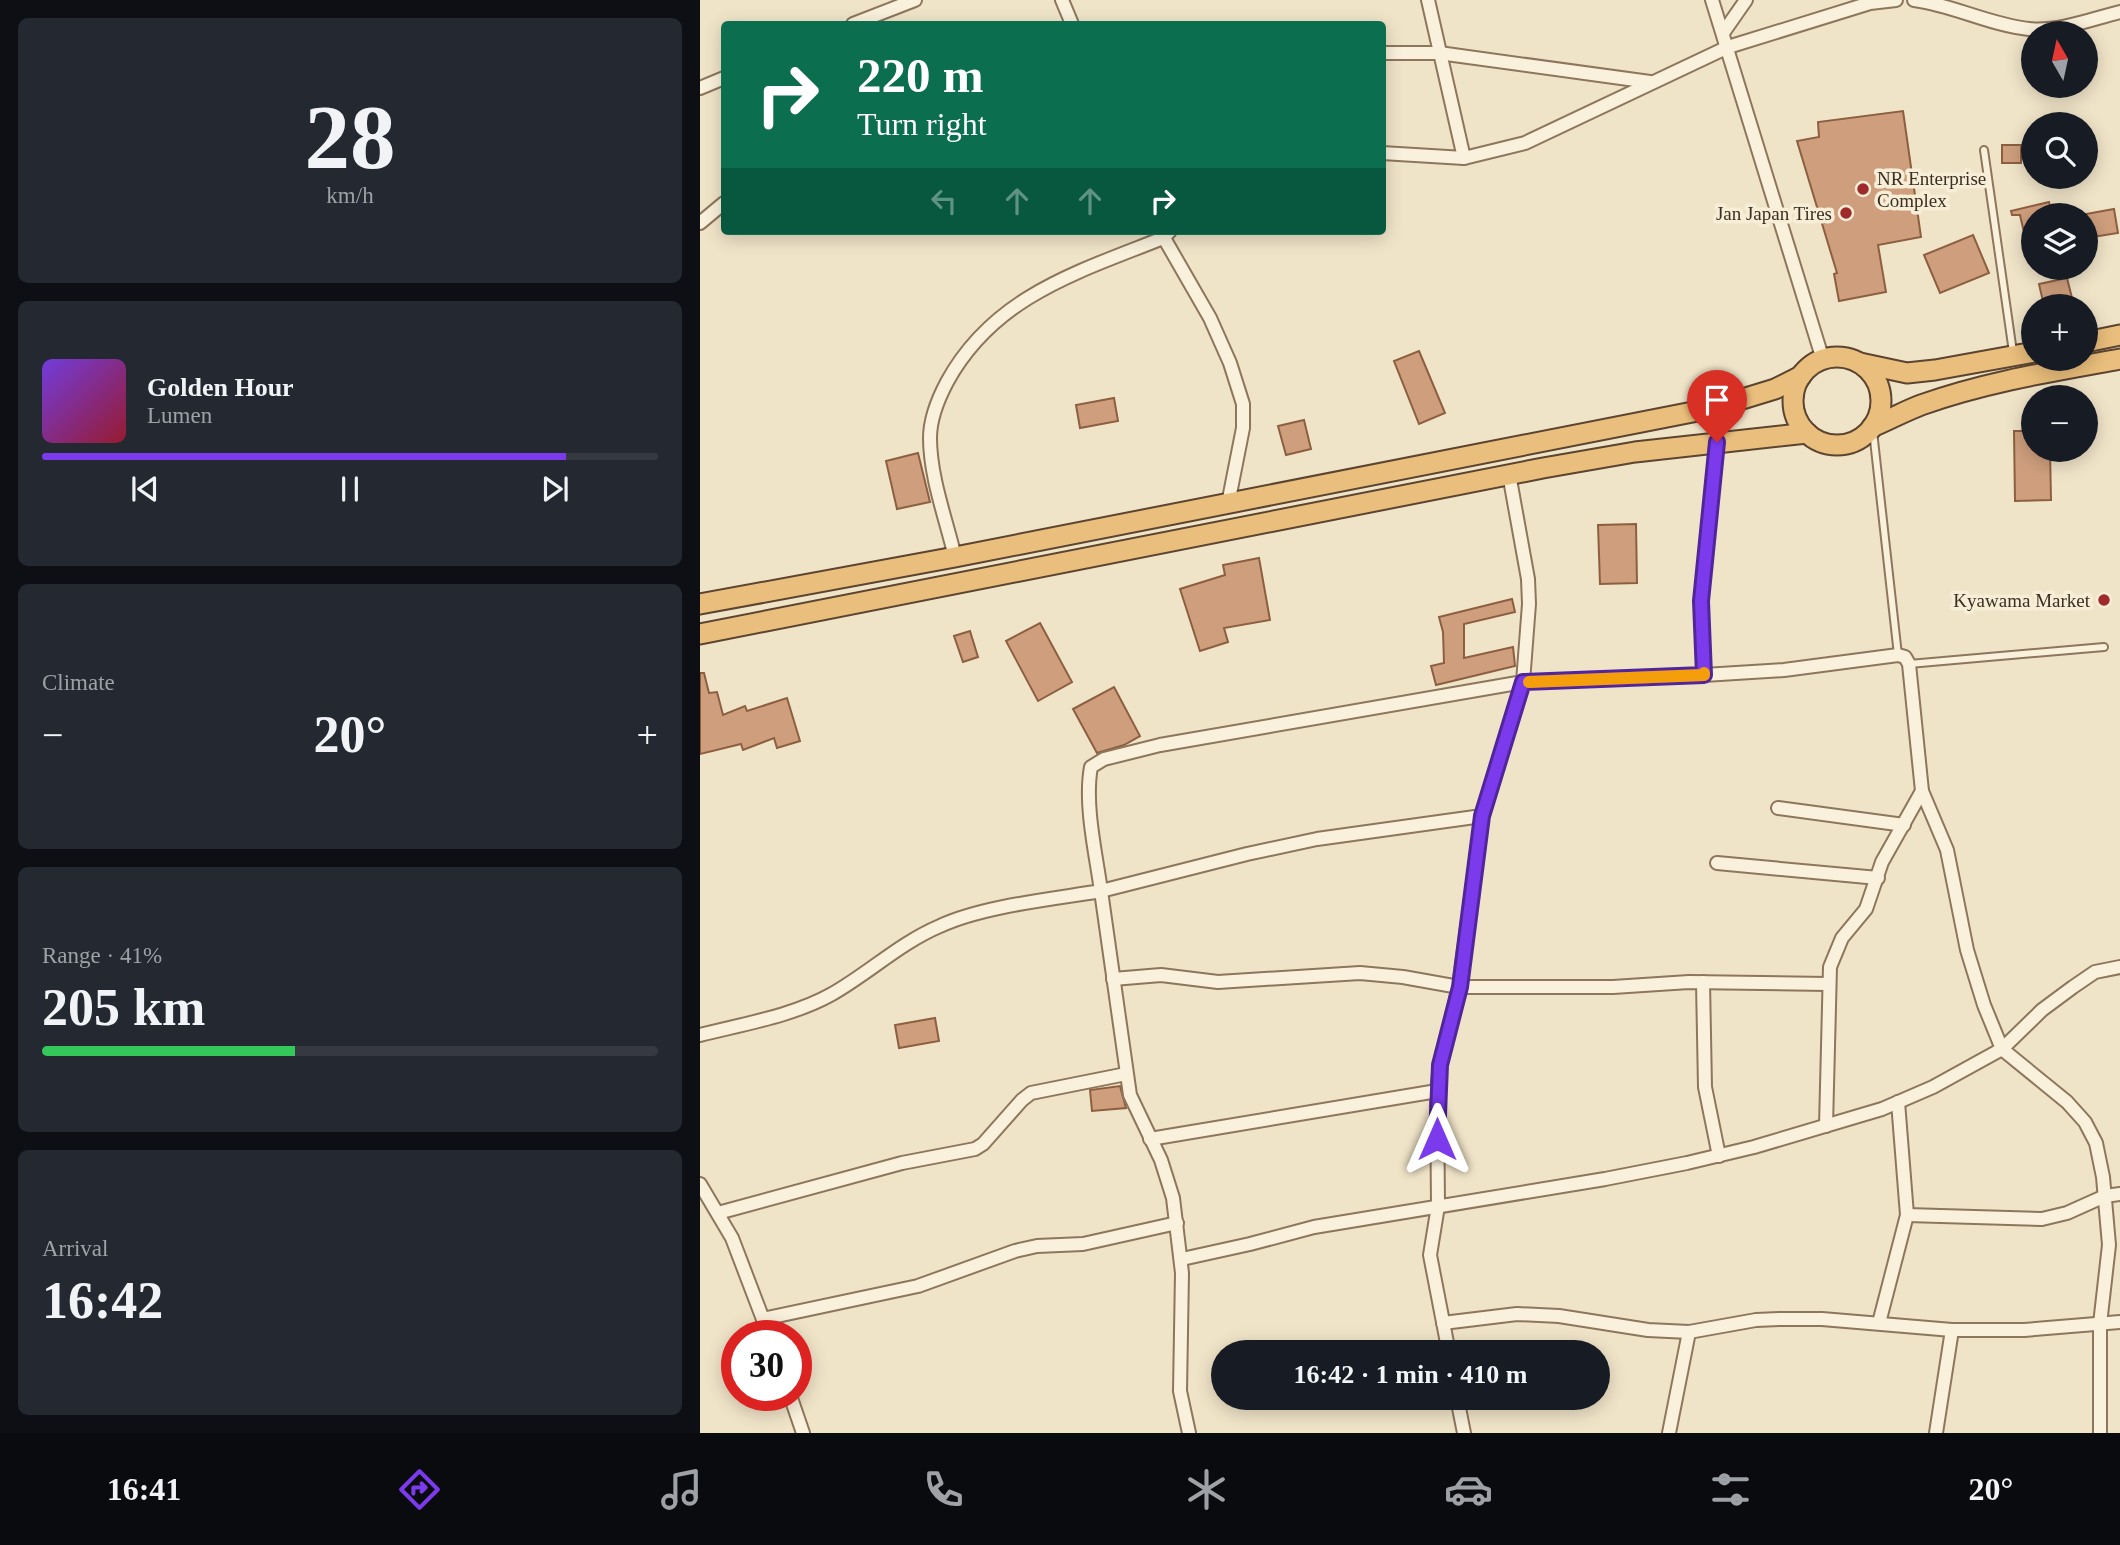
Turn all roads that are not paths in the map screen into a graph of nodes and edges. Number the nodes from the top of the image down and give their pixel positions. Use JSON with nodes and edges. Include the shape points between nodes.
{"nodes":[{"id":1,"x":915,"y":0,"type":"edge"},
{"id":2,"x":1062,"y":0,"type":"edge"},
{"id":3,"x":1428,"y":0,"type":"edge"},
{"id":4,"x":1712,"y":0,"type":"edge"},
{"id":5,"x":1746,"y":0,"type":"edge"},
{"id":6,"x":1896,"y":0,"type":"edge"},
{"id":7,"x":1914,"y":0,"type":"edge"},
{"id":8,"x":2117,"y":8,"type":"edge"},
{"id":9,"x":861,"y":21,"type":"edge"},
{"id":10,"x":1071,"y":21,"type":"edge"},
{"id":11,"x":1723,"y":33,"type":"junction"},
{"id":12,"x":1728,"y":47,"type":"junction"},
{"id":13,"x":1386,"y":53,"type":"edge"},
{"id":14,"x":1439,"y":53,"type":"junction"},
{"id":15,"x":721,"y":79,"type":"edge"},
{"id":16,"x":1651,"y":82,"type":"junction"},
{"id":17,"x":700,"y":88,"type":"edge"},
{"id":18,"x":1984,"y":150,"type":"dead end"},
{"id":19,"x":1386,"y":153,"type":"edge"},
{"id":20,"x":1464,"y":158,"type":"junction"},
{"id":21,"x":721,"y":206,"type":"edge"},
{"id":22,"x":700,"y":223,"type":"edge"},
{"id":23,"x":1160,"y":235,"type":"edge"},
{"id":24,"x":1165,"y":235,"type":"edge"},
{"id":25,"x":2120,"y":335,"type":"edge"},
{"id":26,"x":2098,"y":340,"type":"edge"},
{"id":27,"x":2021,"y":354,"type":"edge"},
{"id":28,"x":2013,"y":355,"type":"junction"},
{"id":29,"x":2120,"y":359,"type":"edge"},
{"id":30,"x":1823,"y":360,"type":"junction"},
{"id":31,"x":1859,"y":363,"type":"junction"},
{"id":32,"x":1801,"y":376,"type":"junction"},
{"id":33,"x":1872,"y":427,"type":"junction"},
{"id":34,"x":1807,"y":433,"type":"junction"},
{"id":35,"x":1717,"y":442,"type":"junction"},
{"id":36,"x":1509,"y":474,"type":"junction"},
{"id":37,"x":1228,"y":504,"type":"junction"},
{"id":38,"x":955,"y":557,"type":"junction"},
{"id":39,"x":700,"y":604,"type":"edge"},
{"id":40,"x":700,"y":634,"type":"edge"},
{"id":41,"x":2104,"y":647,"type":"dead end"},
{"id":42,"x":1898,"y":655,"type":"junction"},
{"id":43,"x":1909,"y":664,"type":"junction"},
{"id":44,"x":1704,"y":675,"type":"junction"},
{"id":45,"x":1523,"y":682,"type":"junction"},
{"id":46,"x":1922,"y":791,"type":"junction"},
{"id":47,"x":1777,"y":808,"type":"dead end"},
{"id":48,"x":1482,"y":816,"type":"junction"},
{"id":49,"x":1905,"y":825,"type":"junction"},
{"id":50,"x":1717,"y":863,"type":"dead end"},
{"id":51,"x":1878,"y":878,"type":"junction"},
{"id":52,"x":1101,"y":891,"type":"junction"},
{"id":53,"x":2120,"y":967,"type":"edge"},
{"id":54,"x":1113,"y":979,"type":"junction"},
{"id":55,"x":1703,"y":982,"type":"junction"},
{"id":56,"x":1828,"y":984,"type":"junction"},
{"id":57,"x":1460,"y":987,"type":"junction"},
{"id":58,"x":700,"y":1035,"type":"edge"},
{"id":59,"x":2003,"y":1049,"type":"junction"},
{"id":60,"x":1126,"y":1074,"type":"junction"},
{"id":61,"x":1437,"y":1091,"type":"junction"},
{"id":62,"x":1898,"y":1102,"type":"junction"},
{"id":63,"x":1825,"y":1126,"type":"junction"},
{"id":64,"x":1150,"y":1139,"type":"junction"},
{"id":65,"x":1718,"y":1156,"type":"junction"},
{"id":66,"x":700,"y":1184,"type":"edge"},
{"id":67,"x":2120,"y":1194,"type":"edge"},
{"id":68,"x":2105,"y":1196,"type":"junction"},
{"id":69,"x":1438,"y":1206,"type":"junction"},
{"id":70,"x":718,"y":1213,"type":"junction"},
{"id":71,"x":1907,"y":1215,"type":"junction"},
{"id":72,"x":1177,"y":1223,"type":"junction"},
{"id":73,"x":1181,"y":1259,"type":"junction"},
{"id":74,"x":763,"y":1319,"type":"joint"},
{"id":75,"x":2120,"y":1322,"type":"edge"},
{"id":76,"x":1443,"y":1323,"type":"junction"},
{"id":77,"x":1879,"y":1323,"type":"junction"},
{"id":78,"x":2100,"y":1324,"type":"junction"},
{"id":79,"x":1952,"y":1330,"type":"junction"},
{"id":80,"x":1689,"y":1332,"type":"junction"},
{"id":81,"x":1446,"y":1340,"type":"edge"},
{"id":82,"x":1459,"y":1410,"type":"edge"},
{"id":83,"x":795,"y":1411,"type":"edge"},
{"id":84,"x":803,"y":1433,"type":"edge"},
{"id":85,"x":1189,"y":1433,"type":"edge"},
{"id":86,"x":1464,"y":1433,"type":"edge"},
{"id":87,"x":1669,"y":1433,"type":"edge"},
{"id":88,"x":1936,"y":1433,"type":"edge"},
{"id":89,"x":2100,"y":1433,"type":"edge"}],
"edges":[{"from":1,"to":9,"type":"street"},
{"from":2,"to":10,"type":"street"},
{"from":3,"to":14,"type":"street"},
{"from":4,"to":11,"type":"street"},
{"from":5,"to":11,"type":"street"},
{"from":6,"to":12,"type":"street","via":[[1870,3]]},
{"from":7,"to":8,"type":"street","via":[[2028,29],[2067,26]]},
{"from":11,"to":12,"type":"street"},
{"from":12,"to":16,"type":"street"},
{"from":12,"to":30,"type":"street"},
{"from":13,"to":14,"type":"street"},
{"from":14,"to":16,"type":"street"},
{"from":14,"to":20,"type":"street"},
{"from":15,"to":17,"type":"street"},
{"from":16,"to":20,"type":"street","via":[[1525,143]]},
{"from":18,"to":28,"type":"lane"},
{"from":19,"to":20,"type":"street"},
{"from":21,"to":22,"type":"street"},
{"from":23,"to":38,"type":"street","via":[[1024,298],[980,337],[955,367],[942,391],[930,435]]},
{"from":24,"to":37,"type":"street","via":[[1210,318],[1243,404],[1243,428]]},
{"from":25,"to":26,"type":"highway"},
{"from":27,"to":28,"type":"highway"},
{"from":28,"to":31,"type":"highway","via":[[1908,373]]},
{"from":29,"to":33,"type":"highway","via":[[1975,390],[1921,405]]},
{"from":30,"to":31,"type":"highway","via":[[1845,358]]},
{"from":30,"to":32,"type":"highway"},
{"from":31,"to":33,"type":"highway","via":[[1873,376],[1880,392],[1880,411]]},
{"from":32,"to":34,"type":"highway","via":[[1794,392],[1794,410]]},
{"from":32,"to":37,"type":"highway","via":[[1713,408]]},
{"from":33,"to":34,"type":"highway","via":[[1841,445],[1823,443]]},
{"from":33,"to":42,"type":"lane"},
{"from":34,"to":35,"type":"highway"},
{"from":35,"to":36,"type":"highway"},
{"from":35,"to":44,"type":"street","via":[[1701,601]]},
{"from":36,"to":40,"type":"highway"},
{"from":36,"to":45,"type":"street","via":[[1528,579]]},
{"from":37,"to":38,"type":"highway"},
{"from":38,"to":39,"type":"highway"},
{"from":41,"to":43,"type":"lane"},
{"from":42,"to":43,"type":"street"},
{"from":42,"to":44,"type":"street"},
{"from":43,"to":46,"type":"street"},
{"from":44,"to":45,"type":"street"},
{"from":45,"to":48,"type":"street"},
{"from":45,"to":52,"type":"street","via":[[1160,745],[1096,762],[1089,775]]},
{"from":46,"to":49,"type":"street"},
{"from":46,"to":59,"type":"street","via":[[1947,850],[1967,950]]},
{"from":47,"to":49,"type":"street"},
{"from":48,"to":52,"type":"street","via":[[1304,842]]},
{"from":48,"to":57,"type":"street"},
{"from":49,"to":51,"type":"street","via":[[1882,862]]},
{"from":50,"to":51,"type":"street"},
{"from":51,"to":56,"type":"street","via":[[1866,909],[1834,952]]},
{"from":52,"to":54,"type":"street"},
{"from":52,"to":58,"type":"street","via":[[1004,908],[942,925],[810,1004]]},
{"from":53,"to":59,"type":"street","via":[[2095,972],[2073,987]]},
{"from":54,"to":57,"type":"street","via":[[1161,975],[1218,982],[1370,974]]},
{"from":54,"to":60,"type":"street"},
{"from":55,"to":56,"type":"street"},
{"from":55,"to":57,"type":"street"},
{"from":55,"to":65,"type":"street","via":[[1705,1087]]},
{"from":56,"to":63,"type":"street"},
{"from":57,"to":61,"type":"street"},
{"from":59,"to":62,"type":"street"},
{"from":59,"to":68,"type":"street","via":[[2085,1122],[2096,1143]]},
{"from":60,"to":64,"type":"street","via":[[1130,1095]]},
{"from":60,"to":70,"type":"street","via":[[1031,1094],[975,1149],[902,1163]]},
{"from":61,"to":64,"type":"street"},
{"from":61,"to":69,"type":"street"},
{"from":62,"to":63,"type":"street"},
{"from":62,"to":71,"type":"street"},
{"from":63,"to":65,"type":"street"},
{"from":64,"to":72,"type":"street","via":[[1167,1177]]},
{"from":65,"to":69,"type":"street"},
{"from":66,"to":70,"type":"street"},
{"from":67,"to":68,"type":"street"},
{"from":68,"to":71,"type":"street","via":[[2042,1219]]},
{"from":68,"to":78,"type":"street","via":[[2109,1245]]},
{"from":69,"to":73,"type":"street","via":[[1314,1227]]},
{"from":69,"to":76,"type":"street","via":[[1430,1255]]},
{"from":70,"to":74,"type":"street","via":[[744,1264]]},
{"from":71,"to":77,"type":"street"},
{"from":72,"to":73,"type":"street"},
{"from":72,"to":74,"type":"street","via":[[1083,1244],[1015,1251],[918,1286]]},
{"from":73,"to":85,"type":"street","via":[[1179,1377]]},
{"from":75,"to":78,"type":"street"},
{"from":76,"to":80,"type":"street","via":[[1517,1314]]},
{"from":76,"to":81,"type":"street"},
{"from":77,"to":79,"type":"street"},
{"from":77,"to":80,"type":"street","via":[[1756,1320]]},
{"from":78,"to":79,"type":"street"},
{"from":78,"to":89,"type":"street"},
{"from":79,"to":88,"type":"street"},
{"from":80,"to":87,"type":"street"},
{"from":82,"to":86,"type":"street"},
{"from":83,"to":84,"type":"street"}]}
